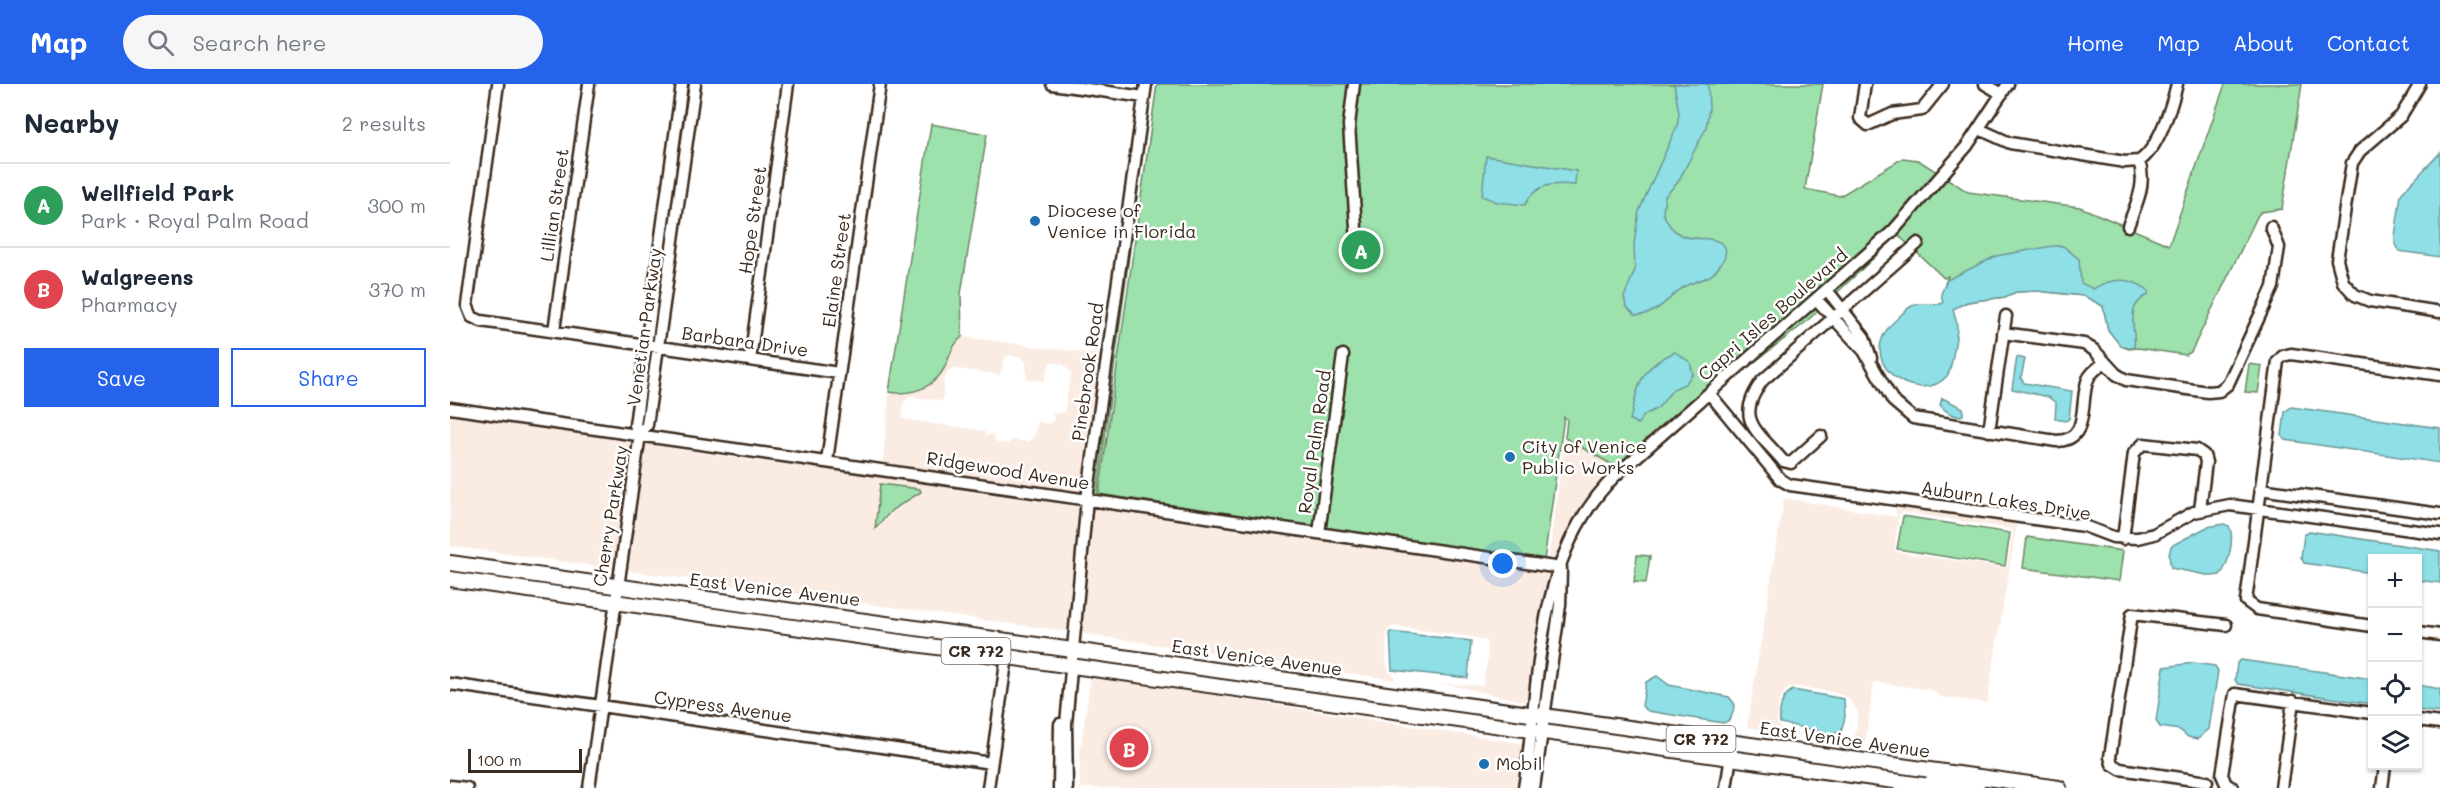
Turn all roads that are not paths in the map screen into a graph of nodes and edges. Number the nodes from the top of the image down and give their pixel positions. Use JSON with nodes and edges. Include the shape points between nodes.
{"nodes":[{"id":1,"x":498,"y":84,"type":"edge"},
{"id":2,"x":589,"y":84,"type":"edge"},
{"id":3,"x":682,"y":84,"type":"edge"},
{"id":4,"x":695,"y":84,"type":"edge"},
{"id":5,"x":788,"y":84,"type":"edge"},
{"id":6,"x":880,"y":84,"type":"edge"},
{"id":7,"x":1052,"y":84,"type":"edge"},
{"id":8,"x":1146,"y":84,"type":"edge"},
{"id":9,"x":1354,"y":84,"type":"edge"},
{"id":10,"x":1865,"y":84,"type":"edge"},
{"id":11,"x":1943,"y":84,"type":"edge"},
{"id":12,"x":1985,"y":84,"type":"edge"},
{"id":13,"x":2008,"y":84,"type":"edge"},
{"id":14,"x":2177,"y":84,"type":"edge"},
{"id":15,"x":2420,"y":84,"type":"edge"},
{"id":16,"x":2001,"y":94,"type":"junction"},
{"id":17,"x":1144,"y":98,"type":"junction"},
{"id":18,"x":678,"y":112,"type":"junction"},
{"id":19,"x":691,"y":114,"type":"junction"},
{"id":20,"x":1979,"y":129,"type":"junction"},
{"id":21,"x":2139,"y":161,"type":"junction"},
{"id":22,"x":663,"y":225,"type":"junction"},
{"id":23,"x":2128,"y":226,"type":"dead end"},
{"id":24,"x":675,"y":227,"type":"junction"},
{"id":25,"x":2271,"y":228,"type":"dead end"},
{"id":26,"x":1357,"y":242,"type":"dead end"},
{"id":27,"x":1918,"y":243,"type":"dead end"},
{"id":28,"x":1827,"y":290,"type":"junction"},
{"id":29,"x":1816,"y":299,"type":"junction"},
{"id":30,"x":1843,"y":309,"type":"junction"},
{"id":31,"x":2440,"y":312,"type":"edge"},
{"id":32,"x":2006,"y":316,"type":"dead end"},
{"id":33,"x":1833,"y":318,"type":"junction"},
{"id":34,"x":555,"y":331,"type":"junction"},
{"id":35,"x":2004,"y":333,"type":"junction"},
{"id":36,"x":653,"y":346,"type":"junction"},
{"id":37,"x":1344,"y":355,"type":"dead end"},
{"id":38,"x":750,"y":360,"type":"junction"},
{"id":39,"x":1872,"y":361,"type":"junction"},
{"id":40,"x":2105,"y":362,"type":"junction"},
{"id":41,"x":838,"y":372,"type":"junction"},
{"id":42,"x":2440,"y":375,"type":"edge"},
{"id":43,"x":1709,"y":393,"type":"junction"},
{"id":44,"x":450,"y":408,"type":"edge"},
{"id":45,"x":1989,"y":431,"type":"junction"},
{"id":46,"x":640,"y":434,"type":"junction"},
{"id":47,"x":1821,"y":436,"type":"dead end"},
{"id":48,"x":827,"y":461,"type":"junction"},
{"id":49,"x":2260,"y":489,"type":"junction"},
{"id":50,"x":1087,"y":500,"type":"junction"},
{"id":51,"x":2258,"y":508,"type":"junction"},
{"id":52,"x":2200,"y":510,"type":"junction"},
{"id":53,"x":2440,"y":514,"type":"edge"},
{"id":54,"x":1319,"y":533,"type":"junction"},
{"id":55,"x":2440,"y":534,"type":"edge"},
{"id":56,"x":2123,"y":539,"type":"junction"},
{"id":57,"x":450,"y":563,"type":"edge"},
{"id":58,"x":1561,"y":568,"type":"junction"},
{"id":59,"x":450,"y":579,"type":"edge"},
{"id":60,"x":617,"y":587,"type":"junction"},
{"id":61,"x":614,"y":603,"type":"junction"},
{"id":62,"x":2226,"y":625,"type":"dead end"},
{"id":63,"x":2368,"y":625,"type":"edge"},
{"id":64,"x":2422,"y":633,"type":"edge"},
{"id":65,"x":2440,"y":636,"type":"edge"},
{"id":66,"x":1073,"y":650,"type":"junction"},
{"id":67,"x":1006,"y":656,"type":"junction"},
{"id":68,"x":1071,"y":665,"type":"junction"},
{"id":69,"x":1299,"y":682,"type":"junction"},
{"id":70,"x":450,"y":684,"type":"edge"},
{"id":71,"x":1226,"y":687,"type":"junction"},
{"id":72,"x":1385,"y":694,"type":"junction"},
{"id":73,"x":1288,"y":697,"type":"junction"},
{"id":74,"x":2293,"y":701,"type":"junction"},
{"id":75,"x":600,"y":706,"type":"junction"},
{"id":76,"x":2368,"y":712,"type":"edge"},
{"id":77,"x":1539,"y":716,"type":"junction"},
{"id":78,"x":2422,"y":721,"type":"edge"},
{"id":79,"x":2440,"y":723,"type":"edge"},
{"id":80,"x":1537,"y":732,"type":"junction"},
{"id":81,"x":1732,"y":744,"type":"junction"},
{"id":82,"x":1062,"y":755,"type":"junction"},
{"id":83,"x":1730,"y":759,"type":"junction"},
{"id":84,"x":991,"y":763,"type":"junction"},
{"id":85,"x":2384,"y":770,"type":"edge"},
{"id":86,"x":2163,"y":775,"type":"junction"},
{"id":87,"x":1854,"y":776,"type":"junction"},
{"id":88,"x":1986,"y":777,"type":"junction"},
{"id":89,"x":2207,"y":782,"type":"dead end"},
{"id":90,"x":450,"y":786,"type":"edge"},
{"id":91,"x":467,"y":788,"type":"edge"},
{"id":92,"x":589,"y":788,"type":"edge"},
{"id":93,"x":988,"y":788,"type":"edge"},
{"id":94,"x":1059,"y":788,"type":"edge"},
{"id":95,"x":1067,"y":788,"type":"edge"},
{"id":96,"x":1524,"y":788,"type":"edge"},
{"id":97,"x":1534,"y":788,"type":"edge"},
{"id":98,"x":1726,"y":788,"type":"edge"},
{"id":99,"x":1944,"y":788,"type":"edge"},
{"id":100,"x":2059,"y":788,"type":"edge"},
{"id":101,"x":2160,"y":788,"type":"edge"},
{"id":102,"x":2233,"y":788,"type":"edge"},
{"id":103,"x":2281,"y":788,"type":"edge"},
{"id":104,"x":2382,"y":788,"type":"edge"}],
"edges":[{"from":1,"to":34,"type":"street","name":"Barbara Drive","via":[[467,304],[470,315],[481,321]]},
{"from":2,"to":34,"type":"street","name":"Lillian Street"},
{"from":3,"to":18,"type":"street","name":"Venetian Parkway"},
{"from":4,"to":19,"type":"street","name":"Venetian Parkway"},
{"from":5,"to":38,"type":"street","name":"Hope Street"},
{"from":6,"to":41,"type":"street","name":"Elaine Street"},
{"from":7,"to":17,"type":"street"},
{"from":8,"to":17,"type":"street","name":"Pinebrook Road"},
{"from":9,"to":26,"type":"street","via":[[1349,125]]},
{"from":10,"to":11,"type":"street","via":[[1860,118],[1868,125],[1892,114],[1922,110]]},
{"from":12,"to":16,"type":"street"},
{"from":13,"to":16,"type":"street","name":"Capri Isles Boulevard"},
{"from":14,"to":21,"type":"street","via":[[2151,151]]},
{"from":15,"to":31,"type":"street","via":[[2401,116],[2360,151],[2352,163],[2338,266],[2346,287],[2365,300]]},
{"from":16,"to":20,"type":"street","name":"Capri Isles Boulevard"},
{"from":17,"to":50,"type":"street","name":"Pinebrook Road"},
{"from":18,"to":19,"type":"street"},
{"from":18,"to":22,"type":"street","name":"Venetian Parkway"},
{"from":19,"to":24,"type":"street","name":"Venetian Parkway"},
{"from":20,"to":21,"type":"street","via":[[2010,143]]},
{"from":20,"to":28,"type":"street","name":"Capri Isles Boulevard","via":[[1893,231]]},
{"from":21,"to":23,"type":"street","via":[[2142,189]]},
{"from":22,"to":24,"type":"street"},
{"from":22,"to":36,"type":"street","name":"Venetian Parkway"},
{"from":24,"to":36,"type":"street","name":"Venetian Parkway"},
{"from":25,"to":40,"type":"street","via":[[2278,247],[2273,287],[2224,388],[2208,392],[2126,380]]},
{"from":27,"to":30,"type":"street"},
{"from":28,"to":29,"type":"street","name":"Capri Isles Boulevard"},
{"from":28,"to":30,"type":"street"},
{"from":29,"to":33,"type":"street"},
{"from":29,"to":43,"type":"street","name":"Capri Isles Boulevard"},
{"from":30,"to":33,"type":"street"},
{"from":30,"to":39,"type":"street","via":[[1864,337]]},
{"from":32,"to":35,"type":"street"},
{"from":33,"to":39,"type":"street"},
{"from":33,"to":47,"type":"street","via":[[1762,381],[1748,406],[1750,421],[1787,463]]},
{"from":34,"to":36,"type":"street","name":"Barbara Drive"},
{"from":35,"to":40,"type":"street","via":[[2084,344]]},
{"from":35,"to":45,"type":"street"},
{"from":36,"to":38,"type":"street","name":"Barbara Drive"},
{"from":36,"to":46,"type":"street","name":"Venetian Parkway","via":[[635,425]]},
{"from":37,"to":54,"type":"street","name":"Royal Palm Road"},
{"from":38,"to":41,"type":"street","name":"Barbara Drive"},
{"from":39,"to":45,"type":"street","via":[[1893,401],[1913,418]]},
{"from":40,"to":45,"type":"street","via":[[2089,377],[2080,428],[2069,440]]},
{"from":41,"to":48,"type":"street","name":"Elaine Street"},
{"from":42,"to":49,"type":"street","via":[[2283,356],[2278,364]]},
{"from":43,"to":56,"type":"street","name":"Auburn Lakes Drive","via":[[1786,484],[2084,526]]},
{"from":43,"to":58,"type":"street","name":"Capri Isles Boulevard","via":[[1592,501],[1571,536]]},
{"from":44,"to":46,"type":"street","name":"Ridgewood Avenue"},
{"from":46,"to":48,"type":"street","name":"Ridgewood Avenue"},
{"from":46,"to":60,"type":"street","name":"Cherry Parkway"},
{"from":48,"to":50,"type":"street","name":"Ridgewood Avenue"},
{"from":49,"to":51,"type":"street"},
{"from":49,"to":53,"type":"street"},
{"from":50,"to":54,"type":"street","name":"Ridgewood Avenue"},
{"from":50,"to":66,"type":"street","name":"Pinebrook Road"},
{"from":51,"to":52,"type":"street","name":"Auburn Lakes Drive"},
{"from":51,"to":55,"type":"street","name":"Auburn Lakes Drive"},
{"from":51,"to":63,"type":"street","via":[[2245,595],[2247,604],[2257,609]]},
{"from":52,"to":56,"type":"street","name":"Auburn Lakes Drive","via":[[2154,534]]},
{"from":52,"to":56,"type":"street","via":[[2204,455],[2197,450],[2142,444],[2134,453]]},
{"from":54,"to":58,"type":"street","name":"Ridgewood Avenue"},
{"from":57,"to":60,"type":"main road","name":"East Venice Avenue","number":"CR 772"},
{"from":58,"to":77,"type":"street","name":"Capri Isles Boulevard","via":[[1560,605]]},
{"from":59,"to":61,"type":"main road","name":"East Venice Avenue","number":"CR 772"},
{"from":60,"to":61,"type":"street","name":"Cherry Parkway"},
{"from":60,"to":66,"type":"main road","name":"East Venice Avenue","number":"CR 772"},
{"from":61,"to":67,"type":"main road","name":"East Venice Avenue","number":"CR 772"},
{"from":61,"to":75,"type":"street","name":"Cherry Parkway"},
{"from":62,"to":86,"type":"street","via":[[2131,615],[2110,761],[2120,769]]},
{"from":64,"to":65,"type":"street"},
{"from":66,"to":68,"type":"street","name":"Pinebrook Road"},
{"from":66,"to":69,"type":"main road","name":"East Venice Avenue","number":"CR 772"},
{"from":67,"to":68,"type":"main road","name":"East Venice Avenue","number":"CR 772"},
{"from":67,"to":84,"type":"street"},
{"from":68,"to":71,"type":"main road","name":"East Venice Avenue","number":"CR 772"},
{"from":68,"to":82,"type":"street","name":"Pinebrook Road","via":[[1065,683]]},
{"from":69,"to":71,"type":"main road","via":[[1287,687]]},
{"from":69,"to":72,"type":"main road","name":"East Venice Avenue","number":"CR 772"},
{"from":70,"to":75,"type":"street","name":"Cypress Avenue"},
{"from":71,"to":73,"type":"main road","name":"East Venice Avenue","number":"CR 772"},
{"from":72,"to":73,"type":"main road","via":[[1366,697],[1306,689]]},
{"from":72,"to":77,"type":"main road","name":"East Venice Avenue","number":"CR 772"},
{"from":73,"to":80,"type":"main road","name":"East Venice Avenue","number":"CR 772"},
{"from":74,"to":76,"type":"street"},
{"from":74,"to":102,"type":"street","via":[[2240,693],[2234,696],[2222,775]]},
{"from":74,"to":103,"type":"street"},
{"from":75,"to":84,"type":"street","name":"Cypress Avenue"},
{"from":75,"to":92,"type":"street","name":"Cherry Parkway"},
{"from":77,"to":80,"type":"street","name":"Capri Isles Boulevard"},
{"from":77,"to":81,"type":"main road","name":"East Venice Avenue","number":"CR 772"},
{"from":78,"to":79,"type":"street"},
{"from":80,"to":83,"type":"main road","name":"East Venice Avenue","number":"CR 772"},
{"from":80,"to":96,"type":"street"},
{"from":80,"to":97,"type":"street"},
{"from":81,"to":83,"type":"street"},
{"from":81,"to":88,"type":"main road","name":"East Venice Avenue","number":"CR 772"},
{"from":82,"to":94,"type":"street","name":"Pinebrook Road"},
{"from":82,"to":95,"type":"street","name":"Pinebrook Road"},
{"from":83,"to":87,"type":"main road","name":"East Venice Avenue","number":"CR 772"},
{"from":83,"to":98,"type":"street"},
{"from":84,"to":93,"type":"street"},
{"from":85,"to":104,"type":"street"},
{"from":86,"to":89,"type":"street"},
{"from":86,"to":101,"type":"street"},
{"from":87,"to":88,"type":"main road","via":[[1890,774],[1969,784]]},
{"from":87,"to":99,"type":"main road","name":"East Venice Avenue","number":"CR 772"},
{"from":88,"to":100,"type":"main road","name":"East Venice Avenue","number":"CR 772"},
{"from":90,"to":91,"type":"street"}]}
